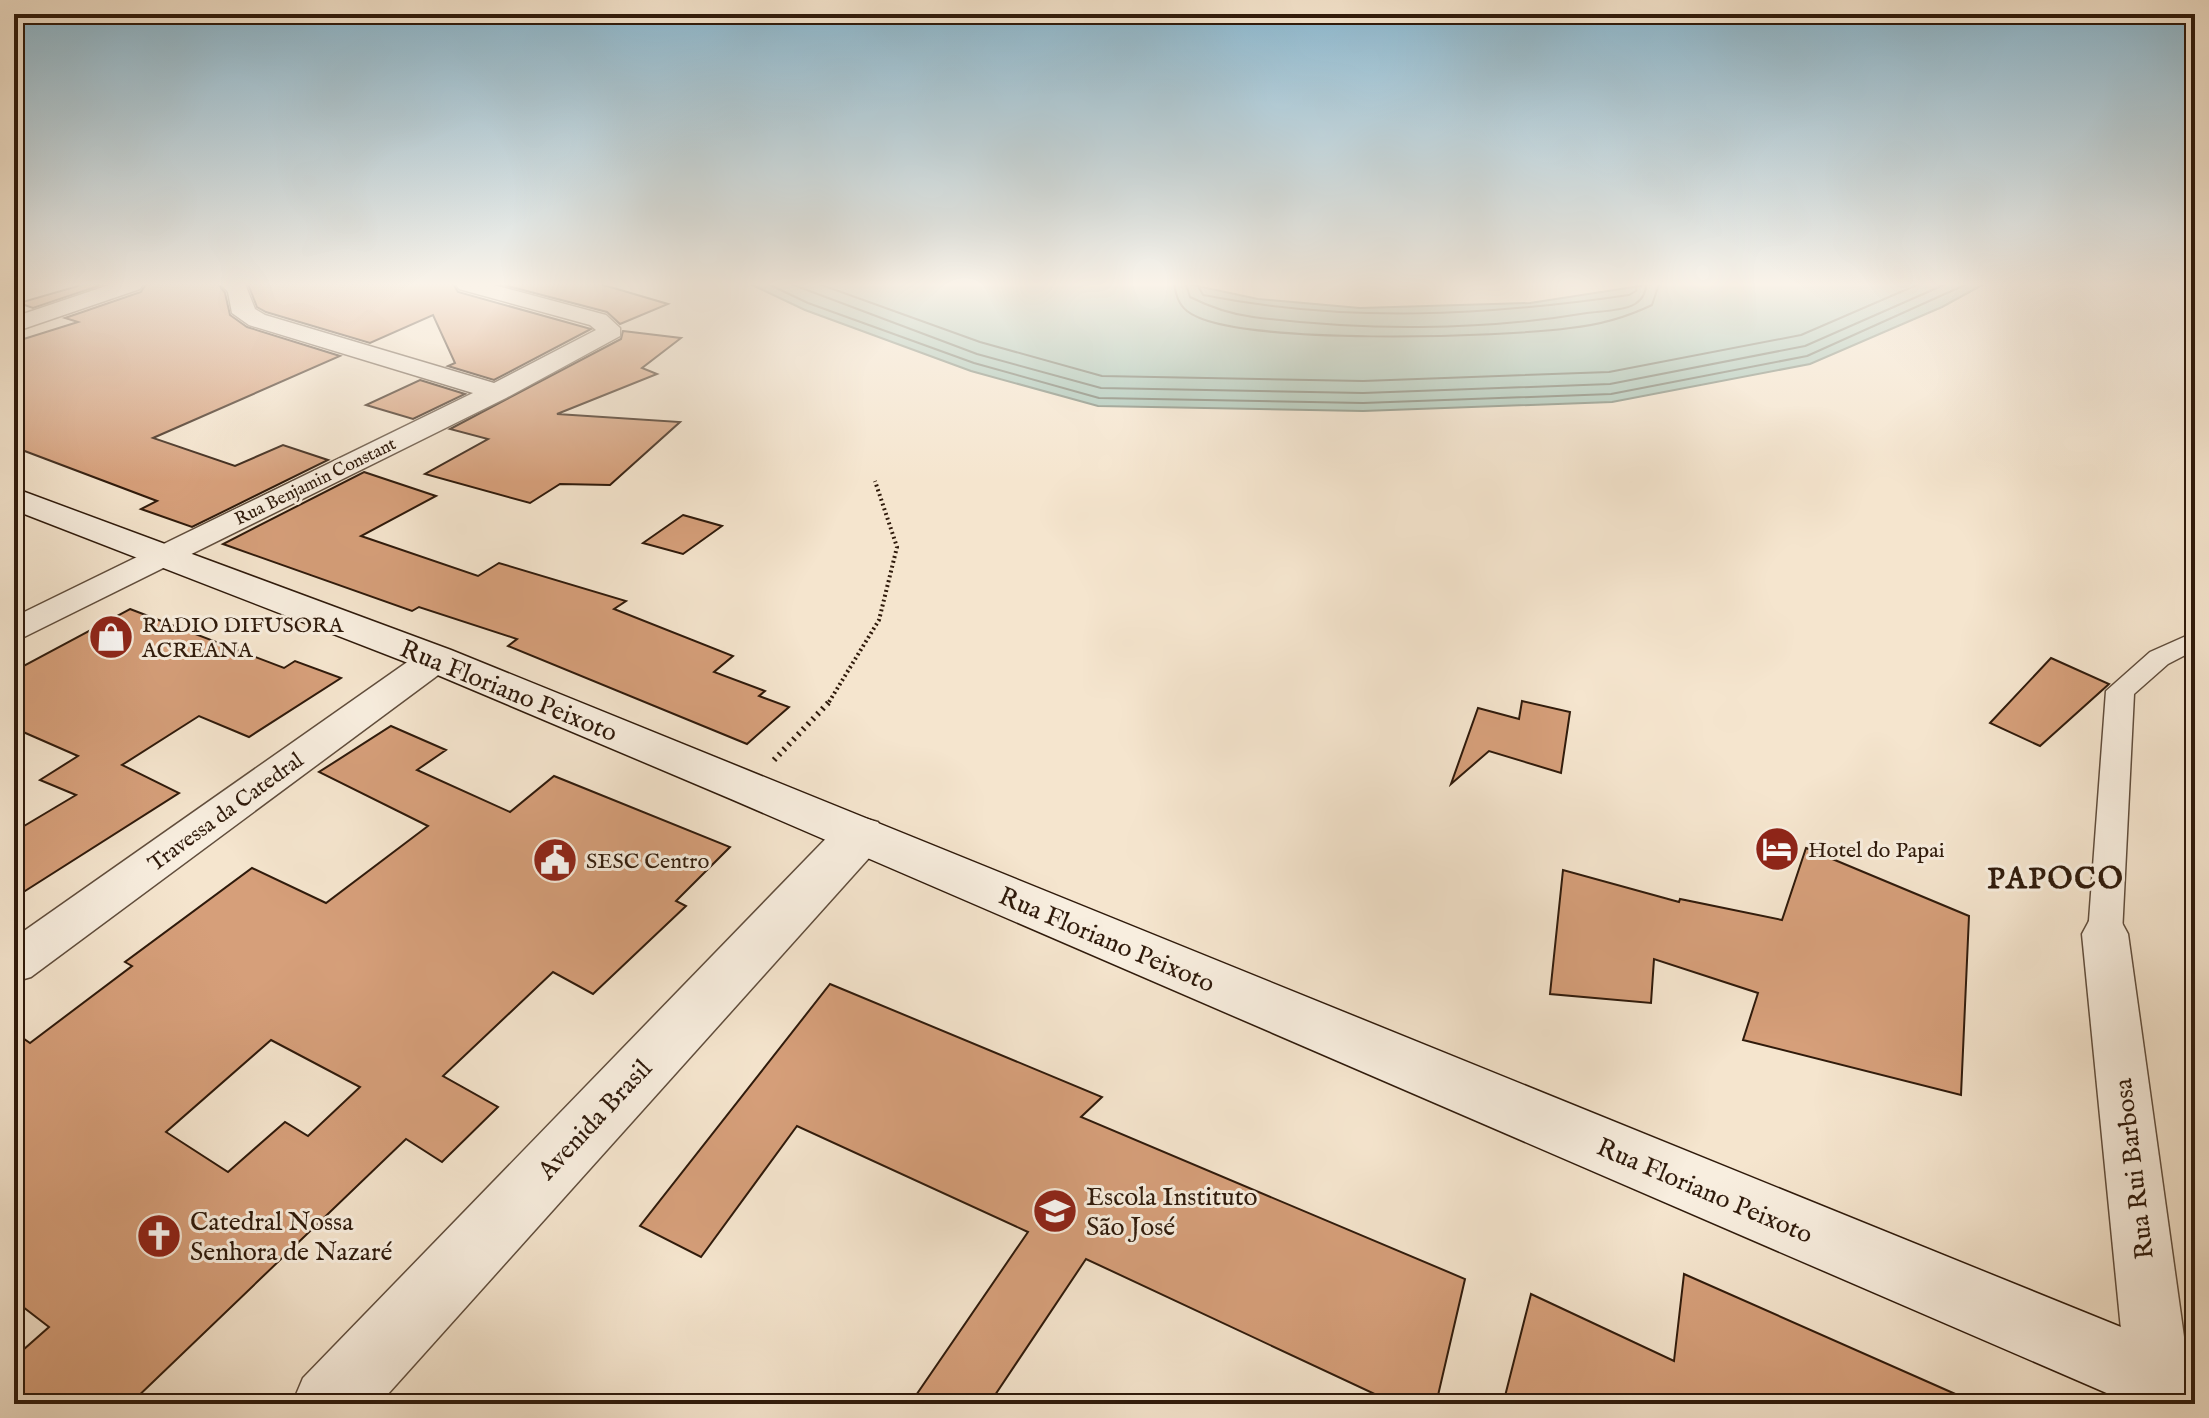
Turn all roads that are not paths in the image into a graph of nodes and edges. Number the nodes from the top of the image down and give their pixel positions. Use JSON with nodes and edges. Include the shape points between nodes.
{"nodes":[{"id":1,"x":358,"y":350,"type":"edge"},
{"id":2,"x":583,"y":350,"type":"edge"},
{"id":3,"x":497,"y":392,"type":"junction"},
{"id":4,"x":14,"y":498,"type":"edge"},
{"id":5,"x":163,"y":555,"type":"junction"},
{"id":6,"x":14,"y":631,"type":"edge"},
{"id":7,"x":2195,"y":640,"type":"edge"},
{"id":8,"x":436,"y":659,"type":"junction"},
{"id":9,"x":860,"y":835,"type":"junction"},
{"id":10,"x":2105,"y":934,"type":"joint"},
{"id":11,"x":14,"y":963,"type":"edge"},
{"id":12,"x":2171,"y":1393,"type":"edge"},
{"id":13,"x":329,"y":1404,"type":"edge"}],
"edges":[{"from":1,"to":3,"type":"street"},
{"from":2,"to":3,"type":"street","name":"Rua Benjamin Constant"},
{"from":3,"to":5,"type":"street","name":"Rua Benjamin Constant"},
{"from":4,"to":5,"type":"main road","name":"Rua Floriano Peixoto"},
{"from":5,"to":6,"type":"street","name":"Rua Benjamin Constant"},
{"from":5,"to":8,"type":"main road","name":"Rua Floriano Peixoto"},
{"from":7,"to":10,"type":"street","via":[[2159,658],[2120,691]]},
{"from":8,"to":9,"type":"main road","name":"Rua Floriano Peixoto"},
{"from":8,"to":11,"type":"street","name":"Travessa da Catedral"},
{"from":9,"to":12,"type":"main road","name":"Rua Floriano Peixoto"},
{"from":9,"to":13,"type":"main road","name":"Avenida Brasil"},
{"from":10,"to":12,"type":"street","name":"Rua Rui Barbosa"}]}
